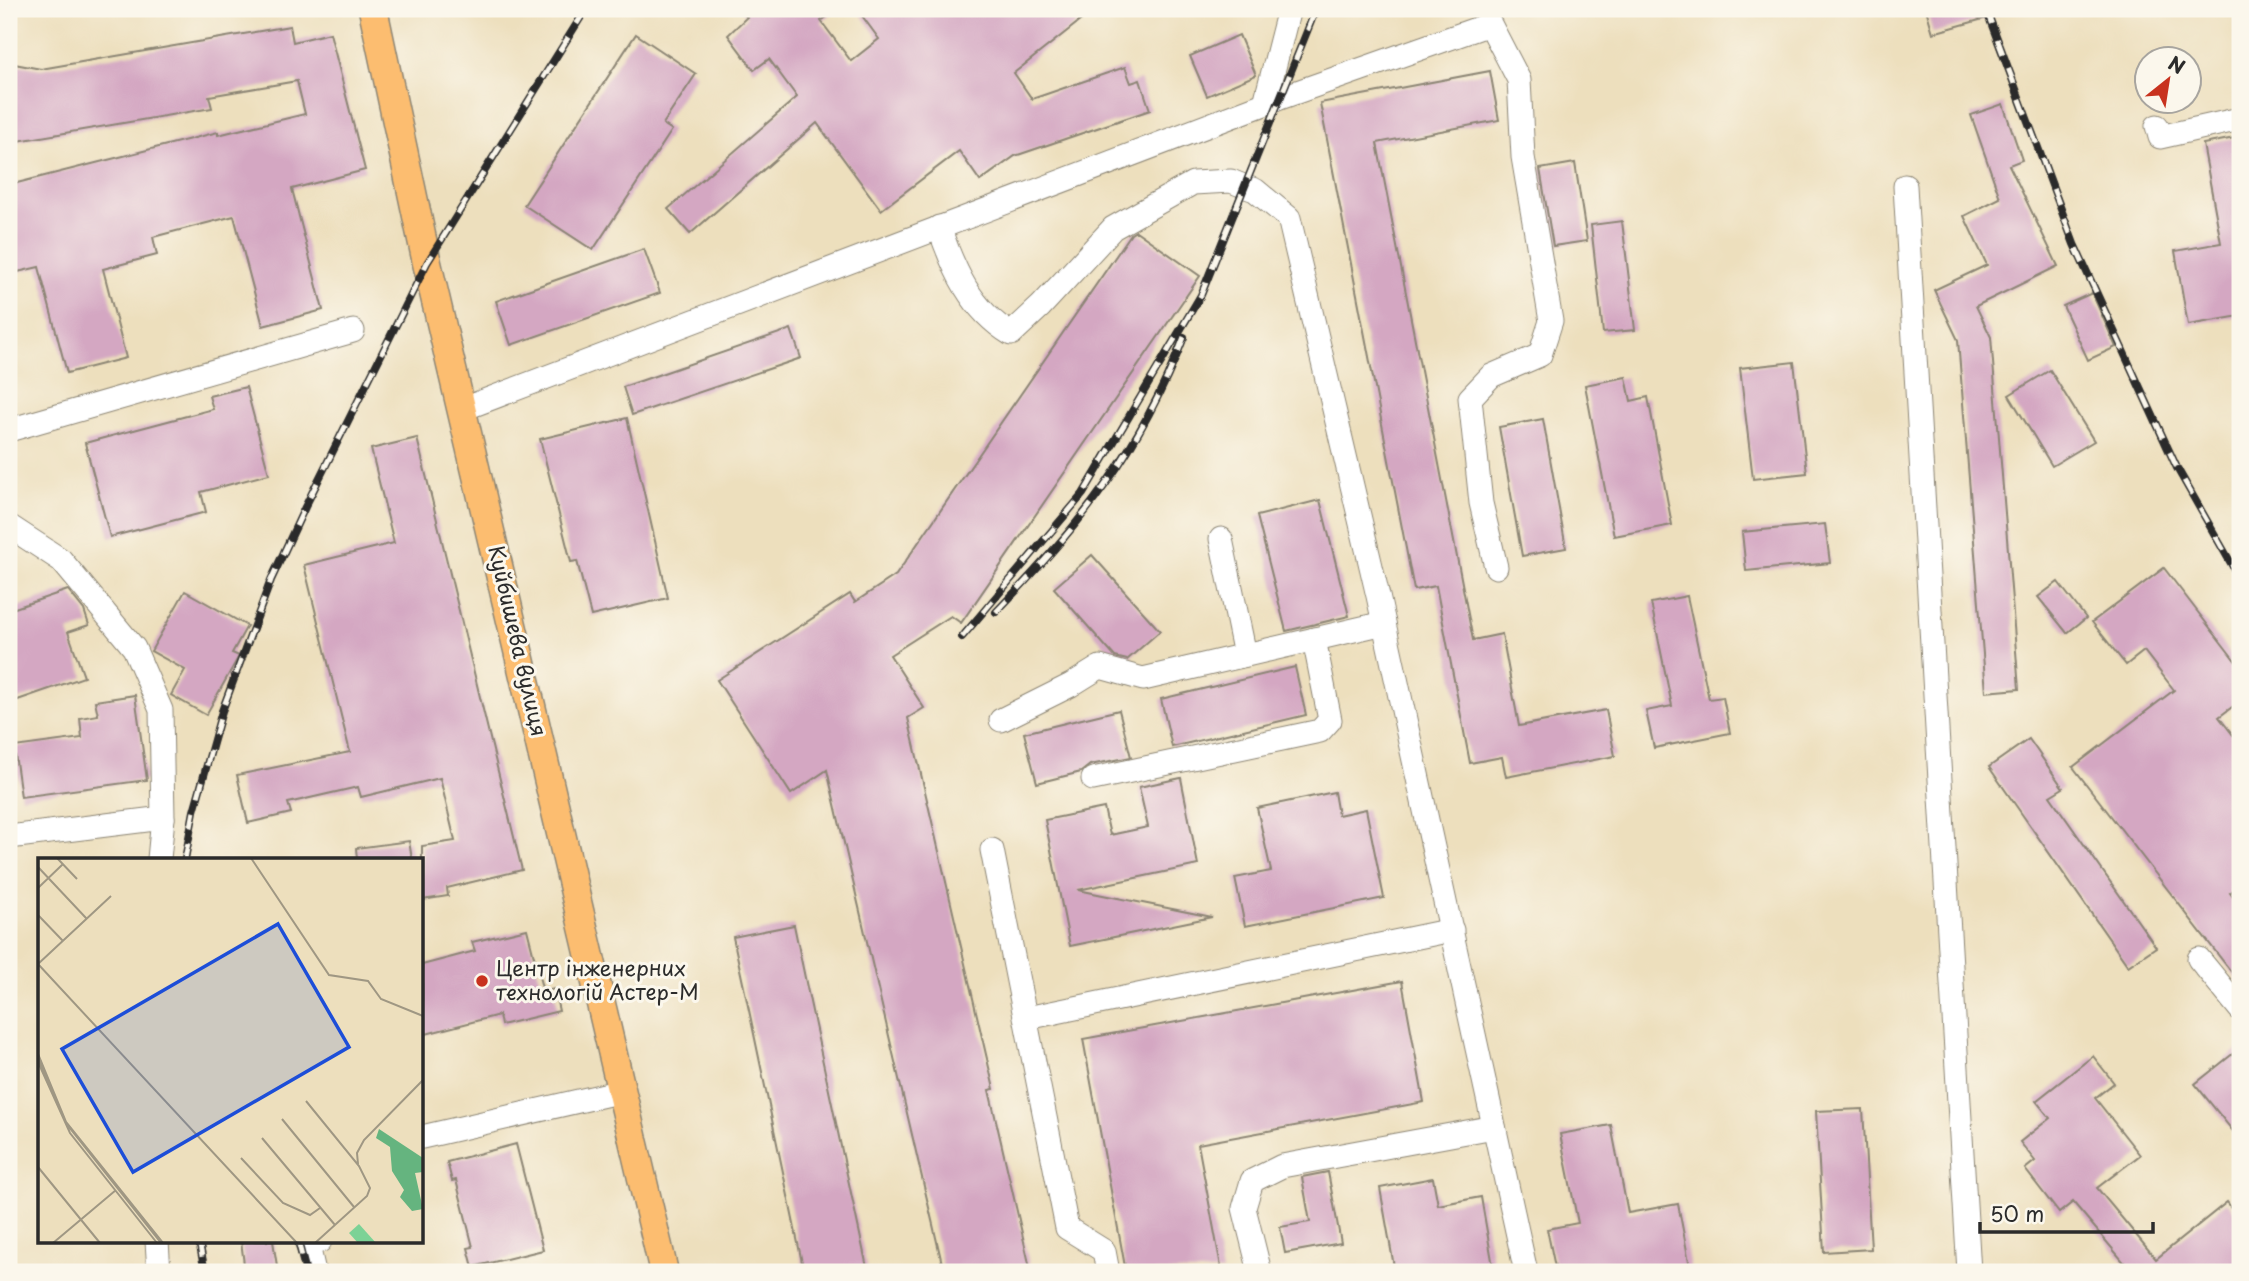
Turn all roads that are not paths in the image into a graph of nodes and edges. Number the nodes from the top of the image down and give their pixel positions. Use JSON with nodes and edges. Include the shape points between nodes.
{"nodes":[{"id":1,"x":373,"y":9,"type":"edge"},
{"id":2,"x":1289,"y":9,"type":"edge"},
{"id":3,"x":1265,"y":103,"type":"junction"},
{"id":4,"x":2240,"y":119,"type":"edge"},
{"id":5,"x":2158,"y":125,"type":"dead end"},
{"id":6,"x":1905,"y":186,"type":"dead end"},
{"id":7,"x":939,"y":228,"type":"junction"},
{"id":8,"x":353,"y":331,"type":"dead end"},
{"id":9,"x":463,"y":409,"type":"junction"},
{"id":10,"x":9,"y":430,"type":"edge"},
{"id":11,"x":9,"y":526,"type":"edge"},
{"id":12,"x":1221,"y":539,"type":"dead end"},
{"id":13,"x":1496,"y":567,"type":"dead end"},
{"id":14,"x":1384,"y":622,"type":"junction"},
{"id":15,"x":1314,"y":639,"type":"junction"},
{"id":16,"x":1245,"y":655,"type":"junction"},
{"id":17,"x":1000,"y":720,"type":"dead end"},
{"id":18,"x":1093,"y":779,"type":"dead end"},
{"id":19,"x":163,"y":818,"type":"junction"},
{"id":20,"x":9,"y":837,"type":"edge"},
{"id":21,"x":992,"y":850,"type":"dead end"},
{"id":22,"x":159,"y":858,"type":"edge"},
{"id":23,"x":1452,"y":930,"type":"junction"},
{"id":24,"x":2199,"y":958,"type":"dead end"},
{"id":25,"x":2240,"y":1009,"type":"edge"},
{"id":26,"x":1027,"y":1018,"type":"junction"},
{"id":27,"x":622,"y":1091,"type":"junction"},
{"id":28,"x":1494,"y":1127,"type":"junction"},
{"id":29,"x":424,"y":1137,"type":"edge"},
{"id":30,"x":157,"y":1242,"type":"edge"},
{"id":31,"x":312,"y":1242,"type":"edge"},
{"id":32,"x":159,"y":1272,"type":"edge"},
{"id":33,"x":314,"y":1272,"type":"edge"},
{"id":34,"x":664,"y":1272,"type":"edge"},
{"id":35,"x":1108,"y":1272,"type":"edge"},
{"id":36,"x":1260,"y":1272,"type":"edge"},
{"id":37,"x":1526,"y":1272,"type":"edge"},
{"id":38,"x":1969,"y":1272,"type":"edge"}],
"edges":[{"from":1,"to":9,"type":"main road","name":"Куйбишева вулиця"},
{"from":2,"to":3,"type":"lane"},
{"from":3,"to":7,"type":"lane"},
{"from":3,"to":13,"type":"lane","via":[[1490,24],[1519,80],[1523,157],[1551,321],[1540,355],[1491,376],[1470,398],[1481,503]]},
{"from":4,"to":5,"type":"lane","via":[[2160,137]]},
{"from":6,"to":38,"type":"lane"},
{"from":7,"to":9,"type":"lane"},
{"from":7,"to":14,"type":"lane","via":[[956,274],[990,321],[1011,334],[1113,228],[1193,183],[1231,181],[1255,190],[1289,218]]},
{"from":8,"to":10,"type":"lane"},
{"from":9,"to":27,"type":"main road","name":"Куйбишева вулиця"},
{"from":11,"to":19,"type":"lane","via":[[61,560],[134,648],[161,710]]},
{"from":12,"to":16,"type":"lane"},
{"from":14,"to":15,"type":"lane"},
{"from":14,"to":23,"type":"lane"},
{"from":15,"to":16,"type":"lane"},
{"from":15,"to":18,"type":"lane","via":[[1330,720],[1320,731]]},
{"from":16,"to":17,"type":"lane","via":[[1143,679],[1100,667]]},
{"from":19,"to":20,"type":"lane"},
{"from":19,"to":22,"type":"lane"},
{"from":21,"to":26,"type":"lane"},
{"from":23,"to":26,"type":"lane"},
{"from":23,"to":28,"type":"lane"},
{"from":24,"to":25,"type":"lane"},
{"from":26,"to":35,"type":"lane","via":[[1067,1228],[1104,1251]]},
{"from":27,"to":29,"type":"lane"},
{"from":27,"to":34,"type":"main road","name":"Куйбишева вулиця"},
{"from":28,"to":36,"type":"lane","via":[[1282,1166],[1252,1181],[1244,1208]]},
{"from":28,"to":37,"type":"lane"},
{"from":30,"to":32,"type":"lane"},
{"from":31,"to":33,"type":"lane"}]}
